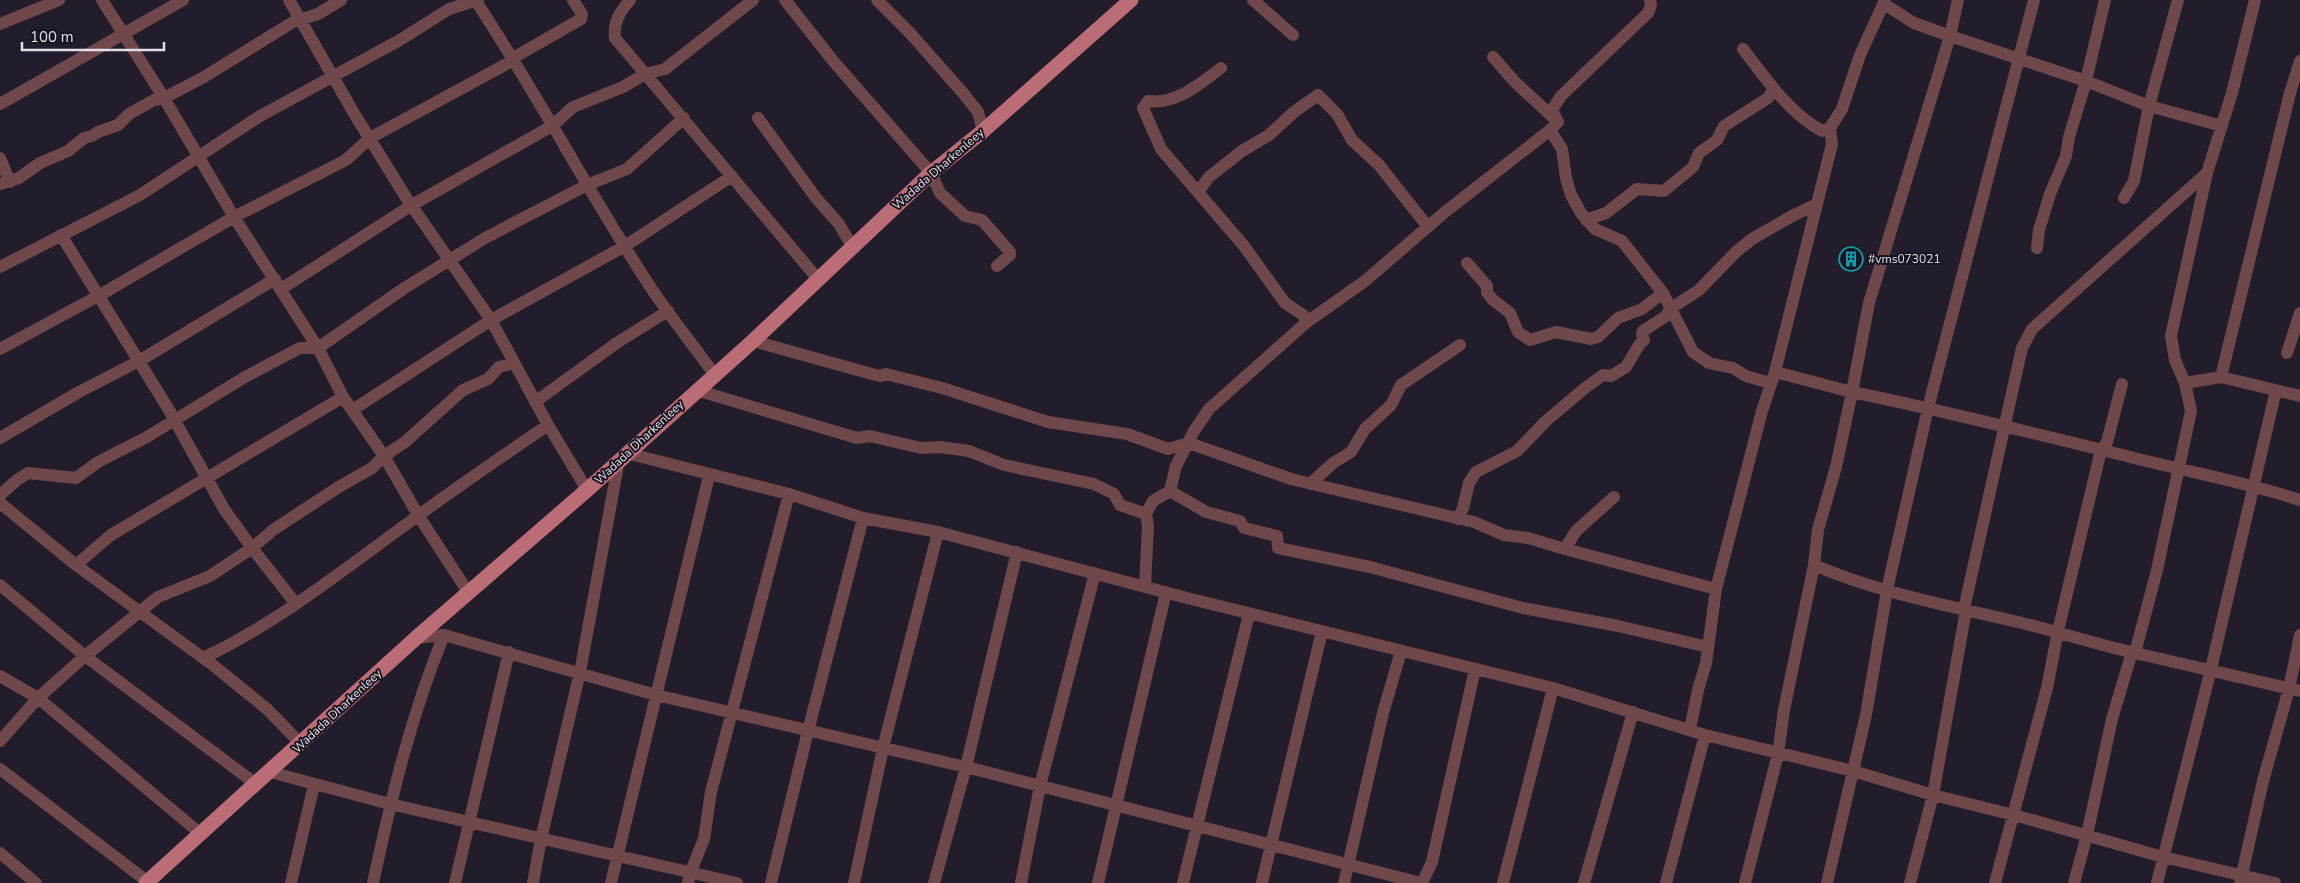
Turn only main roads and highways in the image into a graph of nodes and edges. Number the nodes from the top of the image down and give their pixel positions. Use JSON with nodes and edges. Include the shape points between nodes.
{"nodes":[{"id":1,"x":1131,"y":0,"type":"edge"},
{"id":2,"x":1114,"y":7,"type":"edge"},
{"id":3,"x":147,"y":882,"type":"edge"}],
"edges":[{"from":1,"to":2,"type":"main road","name":"Wadada Dharkenleey"},
{"from":2,"to":3,"type":"main road","name":"Wadada Dharkenleey","via":[[752,341],[416,638]]}]}
